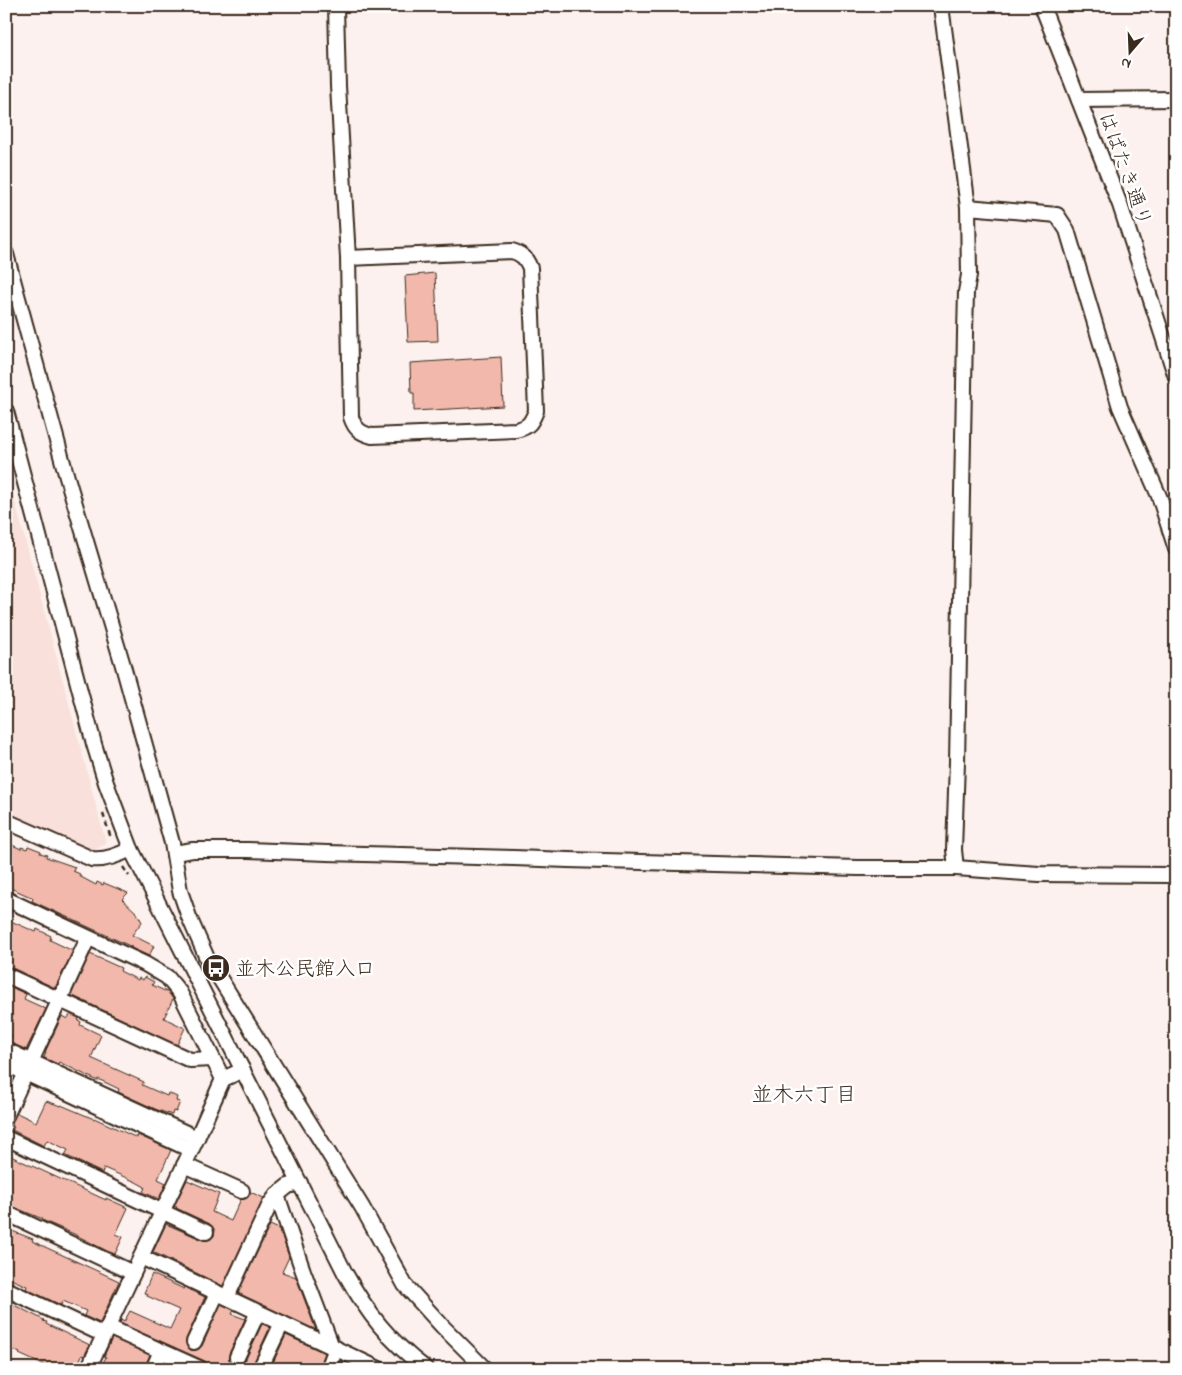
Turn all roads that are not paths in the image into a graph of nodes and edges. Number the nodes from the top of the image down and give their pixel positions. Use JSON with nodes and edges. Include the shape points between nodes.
{"nodes":[{"id":1,"x":336,"y":6,"type":"edge"},
{"id":2,"x":941,"y":6,"type":"edge"},
{"id":3,"x":1042,"y":6,"type":"edge"},
{"id":4,"x":1176,"y":99,"type":"edge"},
{"id":5,"x":1078,"y":100,"type":"junction"},
{"id":6,"x":968,"y":207,"type":"junction"},
{"id":7,"x":6,"y":254,"type":"edge"},
{"id":8,"x":348,"y":258,"type":"junction"},
{"id":9,"x":1176,"y":377,"type":"edge"},
{"id":10,"x":6,"y":412,"type":"edge"},
{"id":11,"x":1176,"y":549,"type":"edge"},
{"id":12,"x":6,"y":820,"type":"edge"},
{"id":13,"x":131,"y":849,"type":"junction"},
{"id":14,"x":174,"y":852,"type":"junction"},
{"id":15,"x":956,"y":868,"type":"junction"},
{"id":16,"x":1169,"y":875,"type":"dead end"},
{"id":17,"x":6,"y":899,"type":"edge"},
{"id":18,"x":88,"y":938,"type":"junction"},
{"id":19,"x":6,"y":975,"type":"edge"},
{"id":20,"x":60,"y":1000,"type":"junction"},
{"id":21,"x":6,"y":1050,"type":"edge"},
{"id":22,"x":213,"y":1059,"type":"junction"},
{"id":23,"x":6,"y":1064,"type":"edge"},
{"id":24,"x":29,"y":1067,"type":"junction"},
{"id":25,"x":243,"y":1070,"type":"junction"},
{"id":26,"x":223,"y":1079,"type":"junction"},
{"id":27,"x":6,"y":1116,"type":"edge"},
{"id":28,"x":6,"y":1138,"type":"edge"},
{"id":29,"x":194,"y":1144,"type":"junction"},
{"id":30,"x":184,"y":1165,"type":"junction"},
{"id":31,"x":300,"y":1182,"type":"junction"},
{"id":32,"x":242,"y":1191,"type":"dead end"},
{"id":33,"x":277,"y":1195,"type":"junction"},
{"id":34,"x":162,"y":1211,"type":"junction"},
{"id":35,"x":6,"y":1213,"type":"edge"},
{"id":36,"x":206,"y":1232,"type":"dead end"},
{"id":37,"x":141,"y":1257,"type":"junction"},
{"id":38,"x":134,"y":1273,"type":"junction"},
{"id":39,"x":6,"y":1289,"type":"edge"},
{"id":40,"x":222,"y":1295,"type":"junction"},
{"id":41,"x":258,"y":1312,"type":"junction"},
{"id":42,"x":282,"y":1323,"type":"junction"},
{"id":43,"x":106,"y":1331,"type":"junction"},
{"id":44,"x":194,"y":1342,"type":"dead end"},
{"id":45,"x":334,"y":1347,"type":"junction"},
{"id":46,"x":161,"y":1351,"type":"junction"},
{"id":47,"x":237,"y":1357,"type":"dead end"},
{"id":48,"x":88,"y":1369,"type":"edge"},
{"id":49,"x":153,"y":1369,"type":"edge"},
{"id":50,"x":201,"y":1369,"type":"edge"},
{"id":51,"x":260,"y":1369,"type":"edge"},
{"id":52,"x":328,"y":1369,"type":"edge"},
{"id":53,"x":379,"y":1369,"type":"edge"},
{"id":54,"x":426,"y":1369,"type":"edge"},
{"id":55,"x":485,"y":1369,"type":"edge"}],
"edges":[{"from":1,"to":8,"type":"street"},
{"from":2,"to":6,"type":"street"},
{"from":3,"to":5,"type":"street","name":"はばたき通り"},
{"from":4,"to":5,"type":"street"},
{"from":5,"to":9,"type":"street","name":"はばたき通り","via":[[1120,205]]},
{"from":6,"to":11,"type":"street","via":[[1058,215],[1067,230],[1120,407],[1159,496]]},
{"from":6,"to":15,"type":"street"},
{"from":7,"to":14,"type":"street"},
{"from":8,"to":8,"type":"street","via":[[512,251],[526,259],[530,268],[536,411],[526,428],[362,434],[351,417]]},
{"from":10,"to":13,"type":"street","via":[[94,744]]},
{"from":12,"to":13,"type":"street","via":[[92,859],[107,858]]},
{"from":13,"to":25,"type":"street"},
{"from":14,"to":15,"type":"street","via":[[248,850]]},
{"from":14,"to":55,"type":"street","via":[[180,891],[208,958],[362,1207],[405,1285]]},
{"from":15,"to":16,"type":"street","via":[[1039,874]]},
{"from":17,"to":18,"type":"street"},
{"from":18,"to":20,"type":"street"},
{"from":18,"to":22,"type":"street","via":[[167,977],[180,993]]},
{"from":19,"to":20,"type":"street"},
{"from":20,"to":22,"type":"street","via":[[190,1060]]},
{"from":20,"to":24,"type":"street"},
{"from":21,"to":24,"type":"street"},
{"from":22,"to":26,"type":"street"},
{"from":23,"to":24,"type":"street"},
{"from":24,"to":27,"type":"street"},
{"from":24,"to":29,"type":"street"},
{"from":25,"to":26,"type":"street"},
{"from":25,"to":31,"type":"street"},
{"from":26,"to":29,"type":"street"},
{"from":28,"to":34,"type":"street"},
{"from":29,"to":30,"type":"street"},
{"from":30,"to":32,"type":"street"},
{"from":30,"to":34,"type":"street"},
{"from":31,"to":33,"type":"street"},
{"from":31,"to":54,"type":"street","via":[[358,1296],[385,1333]]},
{"from":33,"to":40,"type":"street"},
{"from":33,"to":45,"type":"street"},
{"from":34,"to":36,"type":"street"},
{"from":34,"to":37,"type":"street"},
{"from":35,"to":38,"type":"street"},
{"from":37,"to":38,"type":"street"},
{"from":37,"to":40,"type":"street"},
{"from":38,"to":43,"type":"street"},
{"from":39,"to":43,"type":"street"},
{"from":40,"to":41,"type":"street"},
{"from":40,"to":44,"type":"street"},
{"from":41,"to":42,"type":"street"},
{"from":41,"to":47,"type":"street"},
{"from":42,"to":45,"type":"street"},
{"from":42,"to":51,"type":"street"},
{"from":43,"to":46,"type":"street"},
{"from":43,"to":48,"type":"street"},
{"from":45,"to":52,"type":"street"},
{"from":45,"to":53,"type":"street"},
{"from":46,"to":49,"type":"street"},
{"from":46,"to":50,"type":"street"}]}
